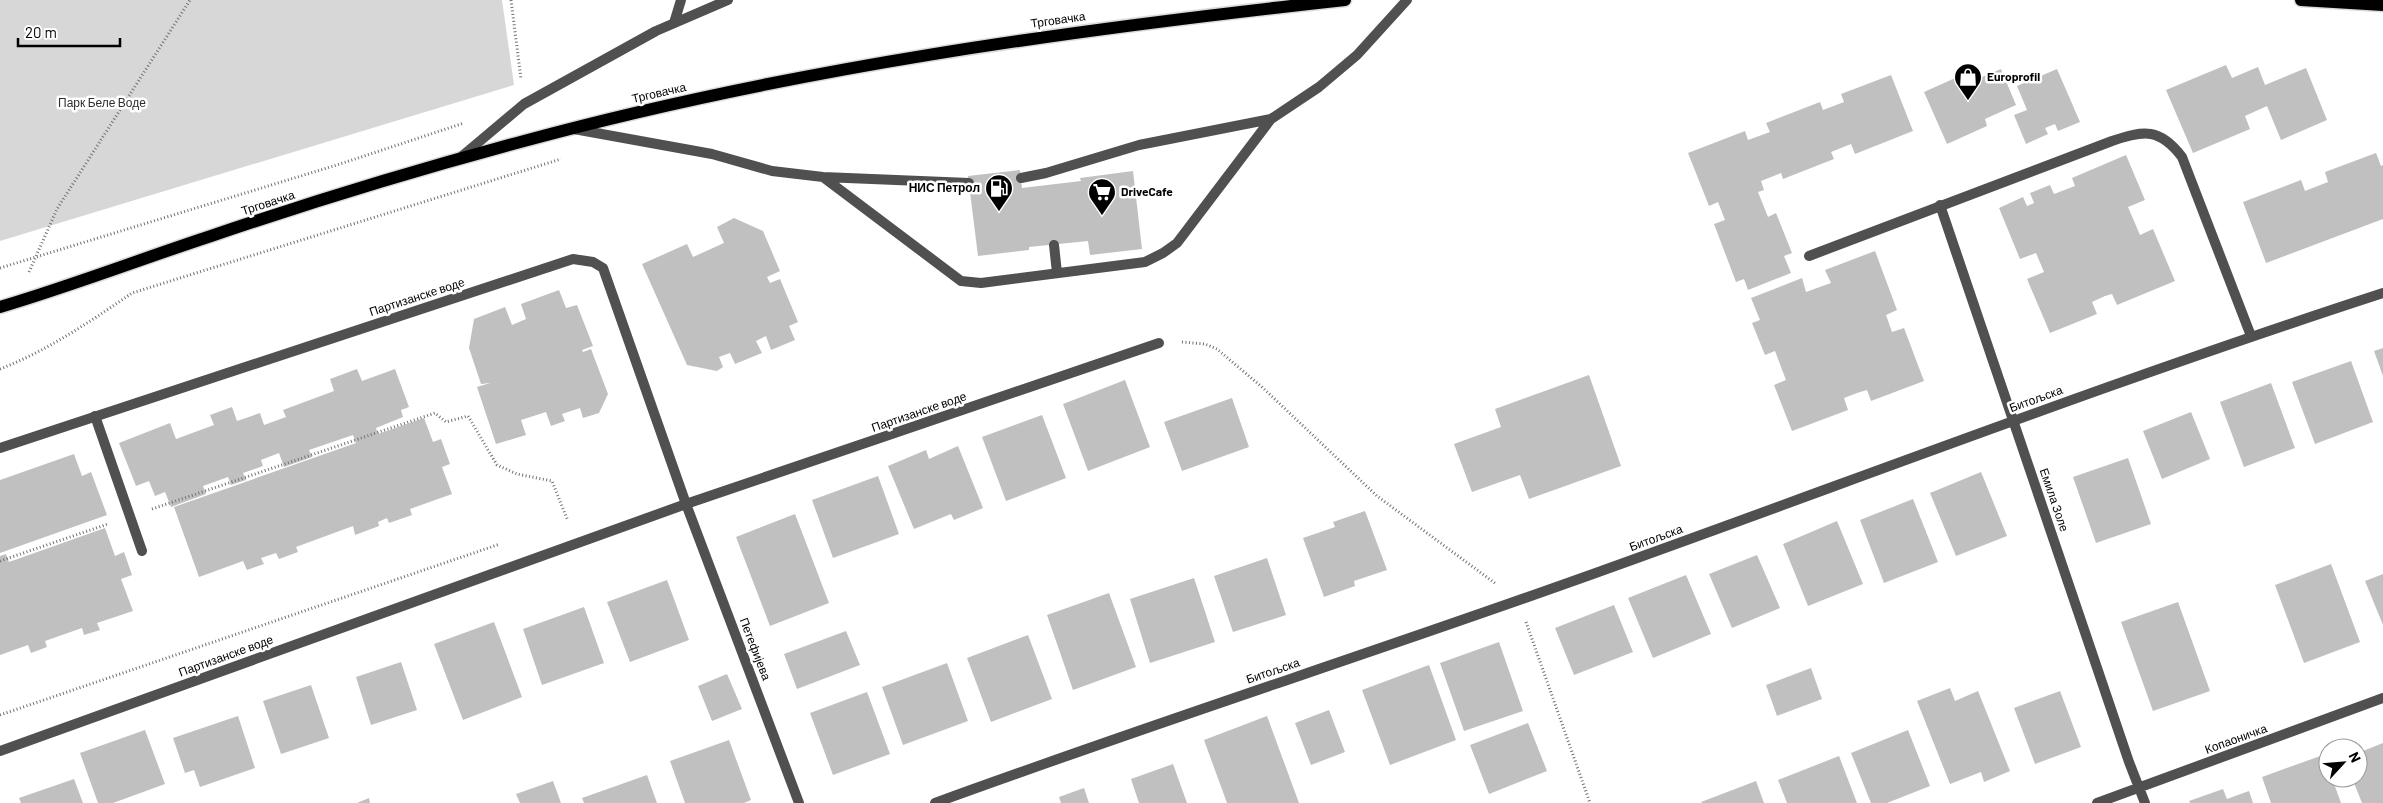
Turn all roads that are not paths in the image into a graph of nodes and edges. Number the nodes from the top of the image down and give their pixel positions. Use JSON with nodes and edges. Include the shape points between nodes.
{"nodes":[{"id":1,"x":680,"y":0,"type":"edge"},
{"id":2,"x":728,"y":0,"type":"edge"},
{"id":3,"x":1345,"y":0,"type":"edge"},
{"id":4,"x":1407,"y":0,"type":"edge"},
{"id":5,"x":2301,"y":0,"type":"edge"},
{"id":6,"x":2383,"y":5,"type":"edge"},
{"id":7,"x":674,"y":23,"type":"junction"},
{"id":8,"x":1271,"y":119,"type":"junction"},
{"id":9,"x":573,"y":129,"type":"junction"},
{"id":10,"x":457,"y":160,"type":"junction"},
{"id":11,"x":1046,"y":174,"type":"junction"},
{"id":12,"x":823,"y":177,"type":"junction"},
{"id":13,"x":1021,"y":178,"type":"dead end"},
{"id":14,"x":969,"y":183,"type":"dead end"},
{"id":15,"x":1047,"y":185,"type":"dead end"},
{"id":16,"x":1940,"y":205,"type":"junction"},
{"id":17,"x":1054,"y":245,"type":"dead end"},
{"id":18,"x":1809,"y":256,"type":"dead end"},
{"id":19,"x":1057,"y":273,"type":"junction"},
{"id":20,"x":2383,"y":293,"type":"edge"},
{"id":21,"x":0,"y":307,"type":"edge"},
{"id":22,"x":2251,"y":336,"type":"junction"},
{"id":23,"x":1159,"y":343,"type":"road end"},
{"id":24,"x":95,"y":416,"type":"junction"},
{"id":25,"x":2014,"y":420,"type":"junction"},
{"id":26,"x":0,"y":448,"type":"edge"},
{"id":27,"x":686,"y":504,"type":"junction"},
{"id":28,"x":142,"y":552,"type":"dead end"},
{"id":29,"x":2383,"y":698,"type":"edge"},
{"id":30,"x":0,"y":750,"type":"edge"},
{"id":31,"x":2139,"y":787,"type":"junction"},
{"id":32,"x":799,"y":803,"type":"edge"},
{"id":33,"x":935,"y":803,"type":"edge"},
{"id":34,"x":2097,"y":803,"type":"edge"},
{"id":35,"x":2145,"y":803,"type":"edge"}],
"edges":[{"from":1,"to":7,"type":"street"},
{"from":2,"to":7,"type":"street"},
{"from":3,"to":9,"type":"main road","name":"Трговачка","via":[[1111,27],[960,49],[754,86]]},
{"from":4,"to":8,"type":"street","via":[[1356,56],[1319,87]]},
{"from":5,"to":6,"type":"main road"},
{"from":7,"to":10,"type":"street","via":[[524,104]]},
{"from":8,"to":11,"type":"street","via":[[1139,145]]},
{"from":8,"to":19,"type":"street","via":[[1177,243],[1145,262]]},
{"from":9,"to":10,"type":"main road","name":"Трговачка"},
{"from":9,"to":12,"type":"street","via":[[712,154],[772,171]]},
{"from":10,"to":21,"type":"main road","name":"Трговачка","via":[[212,235]]},
{"from":11,"to":13,"type":"street"},
{"from":11,"to":15,"type":"street"},
{"from":12,"to":14,"type":"street"},
{"from":12,"to":19,"type":"street","via":[[961,281],[981,283]]},
{"from":16,"to":18,"type":"street"},
{"from":16,"to":22,"type":"street","via":[[2133,134],[2148,132],[2159,136],[2182,157]]},
{"from":16,"to":25,"type":"street","name":"Емила Золе"},
{"from":17,"to":19,"type":"street"},
{"from":20,"to":22,"type":"street","name":"Битољска"},
{"from":22,"to":25,"type":"street","name":"Битољска"},
{"from":23,"to":27,"type":"street","name":"Партизанске воде"},
{"from":24,"to":26,"type":"street","name":"Партизанске воде"},
{"from":24,"to":27,"type":"street","name":"Партизанске воде","via":[[573,259],[593,262],[603,268]]},
{"from":24,"to":28,"type":"street"},
{"from":25,"to":31,"type":"street","name":"Емила Золе"},
{"from":25,"to":33,"type":"street","name":"Битољска","via":[[1519,600],[1163,721]]},
{"from":27,"to":30,"type":"street","name":"Партизанске воде"},
{"from":27,"to":32,"type":"street","name":"Петефијева"},
{"from":29,"to":31,"type":"street","name":"Копаоничка"},
{"from":31,"to":34,"type":"street","name":"Копаоничка"},
{"from":31,"to":35,"type":"street","name":"Емила Золе"}]}
